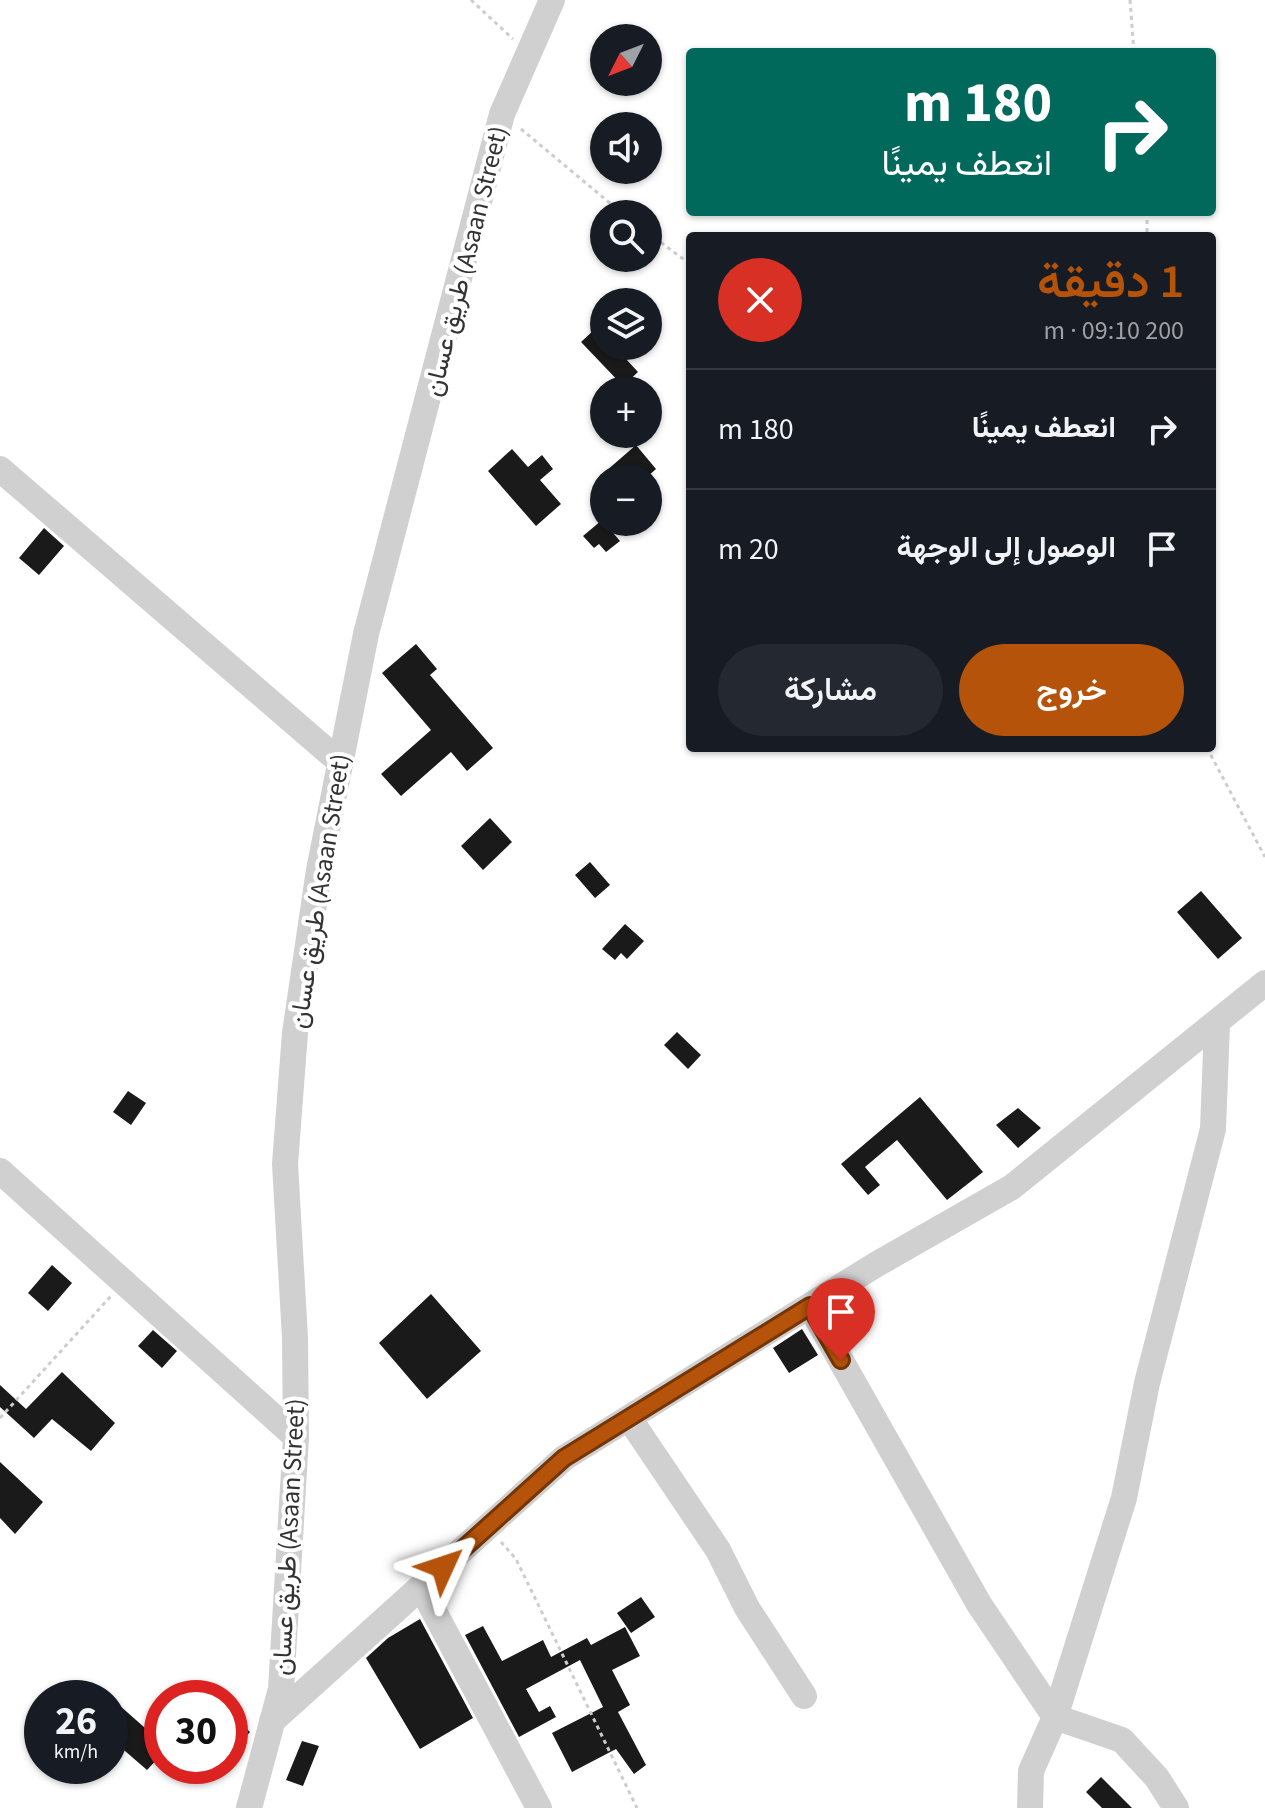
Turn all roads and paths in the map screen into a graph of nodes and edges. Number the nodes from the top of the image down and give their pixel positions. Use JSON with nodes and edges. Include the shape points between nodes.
{"nodes":[{"id":1,"x":471,"y":0,"type":"edge"},
{"id":2,"x":552,"y":0,"type":"edge"},
{"id":3,"x":1130,"y":0,"type":"edge"},
{"id":4,"x":1134,"y":48,"type":"edge"},
{"id":5,"x":527,"y":53,"type":"junction"},
{"id":6,"x":502,"y":114,"type":"junction"},
{"id":7,"x":606,"y":200,"type":"edge"},
{"id":8,"x":662,"y":243,"type":"edge"},
{"id":9,"x":686,"y":261,"type":"edge"},
{"id":10,"x":0,"y":469,"type":"edge"},
{"id":11,"x":1209,"y":752,"type":"edge"},
{"id":12,"x":340,"y":762,"type":"junction"},
{"id":13,"x":1265,"y":857,"type":"edge"},
{"id":14,"x":1265,"y":983,"type":"edge"},
{"id":15,"x":1217,"y":1024,"type":"junction"},
{"id":16,"x":0,"y":1171,"type":"edge"},
{"id":17,"x":123,"y":1283,"type":"junction"},
{"id":18,"x":810,"y":1306,"type":"junction"},
{"id":19,"x":0,"y":1418,"type":"edge"},
{"id":20,"x":629,"y":1418,"type":"junction"},
{"id":21,"x":296,"y":1437,"type":"junction"},
{"id":22,"x":487,"y":1527,"type":"junction"},
{"id":23,"x":421,"y":1587,"type":"junction"},
{"id":24,"x":804,"y":1696,"type":"dead end"},
{"id":25,"x":1055,"y":1717,"type":"junction"},
{"id":26,"x":272,"y":1721,"type":"junction"},
{"id":27,"x":249,"y":1808,"type":"edge"},
{"id":28,"x":539,"y":1808,"type":"edge"},
{"id":29,"x":637,"y":1808,"type":"edge"},
{"id":30,"x":1030,"y":1808,"type":"edge"},
{"id":31,"x":1176,"y":1808,"type":"edge"}],
"edges":[{"from":1,"to":5,"type":"path"},
{"from":2,"to":5,"type":"street","name":"طريق عسان (Asaan Street)"},
{"from":3,"to":4,"type":"path"},
{"from":5,"to":6,"type":"street","name":"طريق عسان (Asaan Street)"},
{"from":6,"to":7,"type":"path"},
{"from":6,"to":12,"type":"street","name":"طريق عسان (Asaan Street)","via":[[366,634]]},
{"from":8,"to":9,"type":"path"},
{"from":10,"to":12,"type":"street"},
{"from":11,"to":13,"type":"path"},
{"from":12,"to":21,"type":"street","name":"طريق عسان (Asaan Street)","via":[[301,979],[289,1092],[285,1164]]},
{"from":14,"to":15,"type":"street"},
{"from":15,"to":18,"type":"street","via":[[1012,1187]]},
{"from":15,"to":25,"type":"street","via":[[1213,1129],[1147,1383],[1124,1498]]},
{"from":16,"to":17,"type":"street"},
{"from":17,"to":19,"type":"path"},
{"from":17,"to":21,"type":"street"},
{"from":18,"to":20,"type":"street"},
{"from":18,"to":25,"type":"street","via":[[979,1604]]},
{"from":20,"to":22,"type":"street","via":[[564,1458]]},
{"from":20,"to":24,"type":"street","via":[[718,1550],[747,1608]]},
{"from":21,"to":26,"type":"street","name":"طريق عسان (Asaan Street)","via":[[281,1689]]},
{"from":22,"to":23,"type":"street"},
{"from":22,"to":29,"type":"path","via":[[516,1559]]},
{"from":23,"to":26,"type":"street"},
{"from":23,"to":28,"type":"street"},
{"from":25,"to":30,"type":"street","via":[[1031,1771]]},
{"from":25,"to":31,"type":"street","via":[[1122,1740]]},
{"from":26,"to":27,"type":"street","name":"طريق عسان (Asaan Street)"}]}
